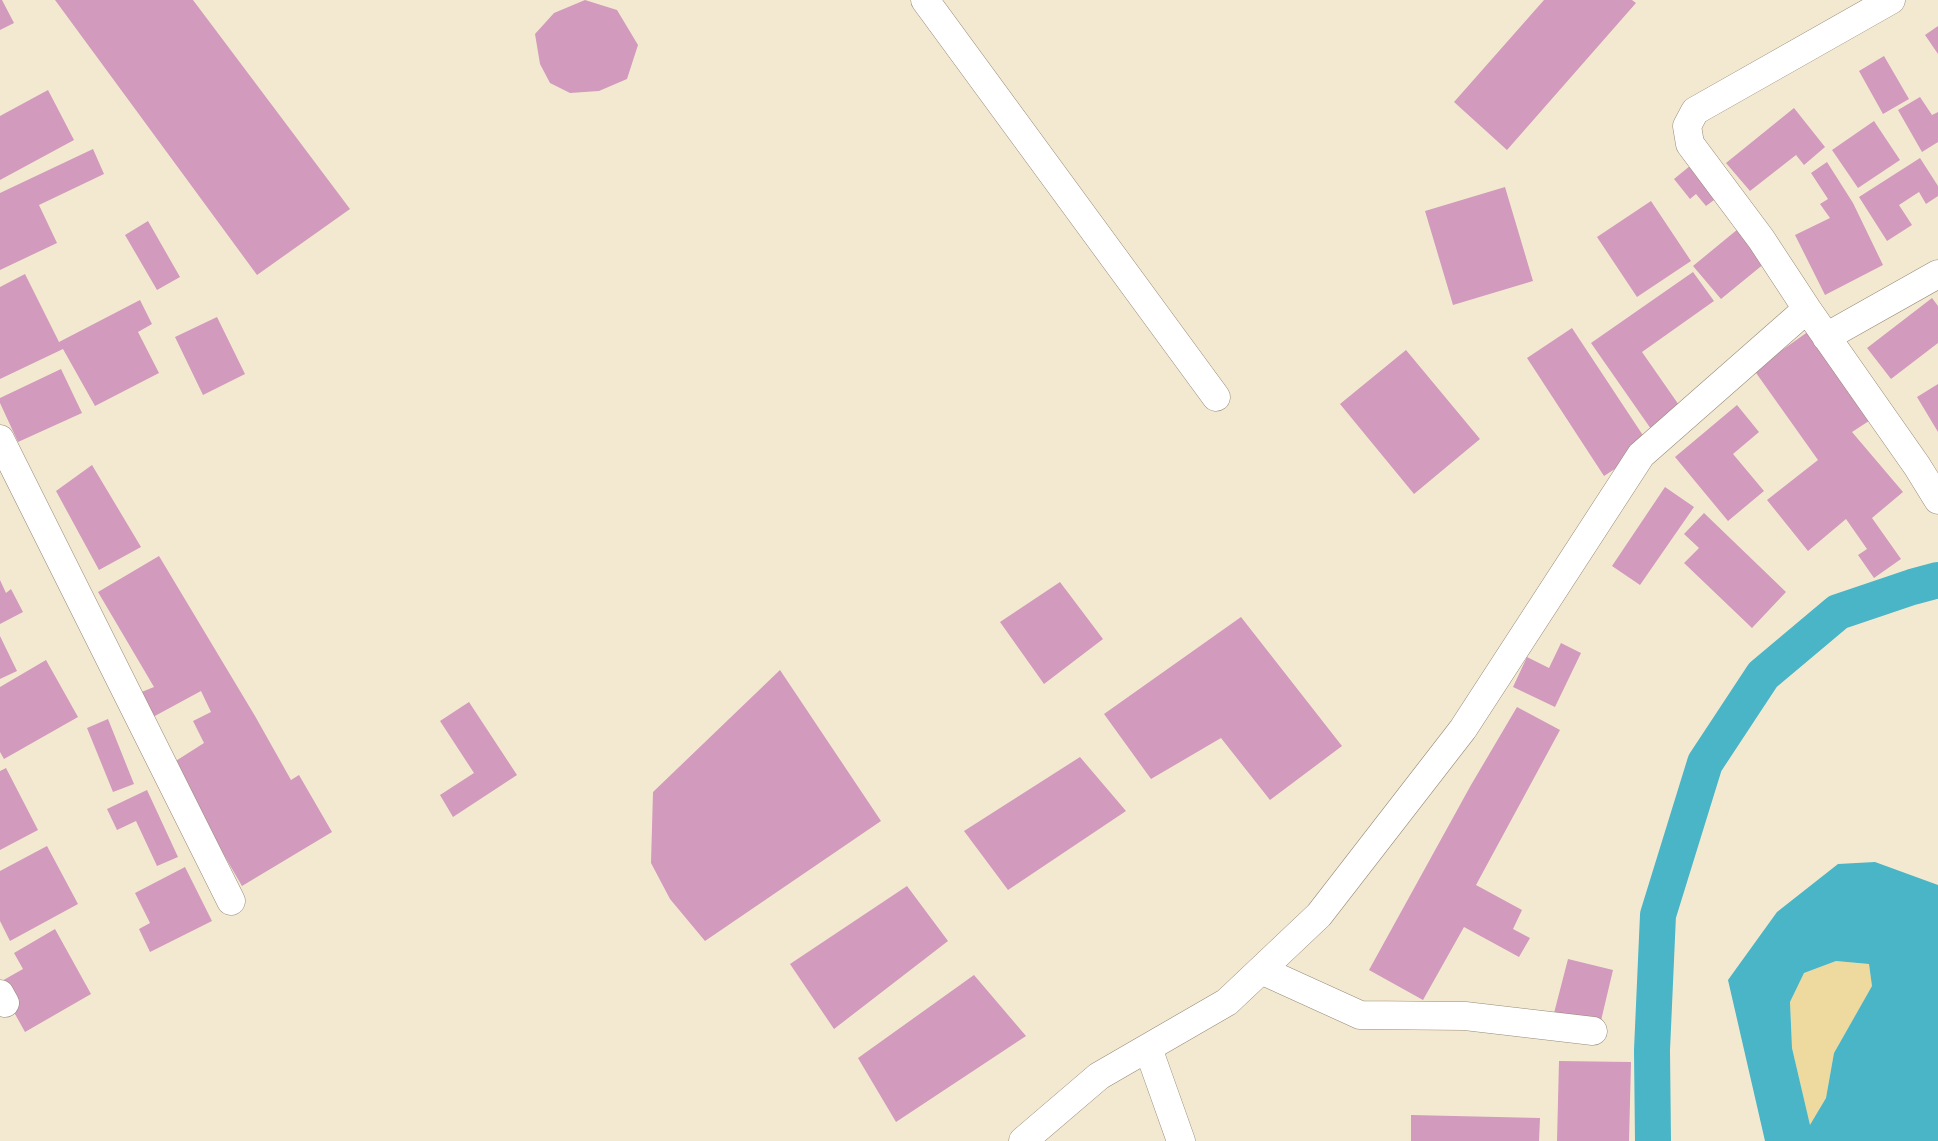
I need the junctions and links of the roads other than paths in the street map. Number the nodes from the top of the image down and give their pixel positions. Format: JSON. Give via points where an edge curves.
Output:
{"nodes":[{"id":1,"x":925,"y":0,"type":"edge"},
{"id":2,"x":1891,"y":0,"type":"edge"},
{"id":3,"x":1938,"y":274,"type":"edge"},
{"id":4,"x":1807,"y":309,"type":"junction"},
{"id":5,"x":1826,"y":337,"type":"junction"},
{"id":6,"x":1216,"y":397,"type":"dead end"},
{"id":7,"x":0,"y":439,"type":"edge"},
{"id":8,"x":1938,"y":500,"type":"edge"},
{"id":9,"x":231,"y":901,"type":"dead end"},
{"id":10,"x":1261,"y":970,"type":"junction"},
{"id":11,"x":1593,"y":1031,"type":"dead end"},
{"id":12,"x":1148,"y":1048,"type":"junction"},
{"id":13,"x":1023,"y":1141,"type":"edge"},
{"id":14,"x":1181,"y":1141,"type":"edge"}],
"edges":[{"from":1,"to":6,"type":"street"},
{"from":2,"to":4,"type":"street","via":[[1696,111],[1687,126],[1690,144],[1761,239]]},
{"from":3,"to":5,"type":"street"},
{"from":4,"to":5,"type":"street"},
{"from":4,"to":10,"type":"street","via":[[1641,456],[1463,729],[1319,916]]},
{"from":5,"to":8,"type":"street"},
{"from":7,"to":9,"type":"street"},
{"from":10,"to":11,"type":"street","via":[[1360,1015],[1465,1016]]},
{"from":10,"to":12,"type":"street","via":[[1227,1002]]},
{"from":12,"to":13,"type":"street","via":[[1099,1076]]},
{"from":12,"to":14,"type":"street"}]}
